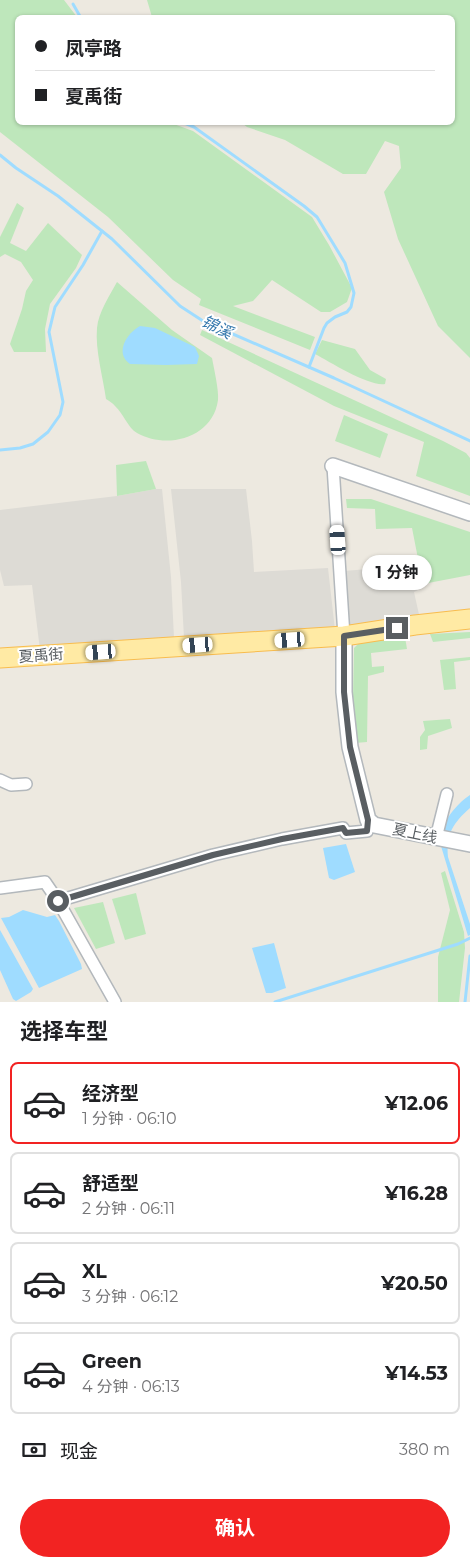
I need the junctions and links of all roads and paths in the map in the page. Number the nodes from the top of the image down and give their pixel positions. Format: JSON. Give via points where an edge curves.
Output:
{"nodes":[{"id":1,"x":333,"y":466,"type":"joint"},
{"id":2,"x":470,"y":513,"type":"edge"},
{"id":3,"x":470,"y":619,"type":"edge"},
{"id":4,"x":344,"y":636,"type":"junction"},
{"id":5,"x":0,"y":658,"type":"edge"},
{"id":6,"x":0,"y":780,"type":"edge"},
{"id":7,"x":26,"y":784,"type":"dead end"},
{"id":8,"x":447,"y":794,"type":"dead end"},
{"id":9,"x":368,"y":820,"type":"junction"},
{"id":10,"x":436,"y":838,"type":"junction"},
{"id":11,"x":470,"y":844,"type":"edge"},
{"id":12,"x":0,"y":888,"type":"edge"},
{"id":13,"x":58,"y":901,"type":"junction"},
{"id":14,"x":115,"y":1002,"type":"edge"}],
"edges":[{"from":1,"to":2,"type":"street"},
{"from":1,"to":4,"type":"street"},
{"from":3,"to":4,"type":"main road","name":"夏禹街"},
{"from":4,"to":5,"type":"main road","name":"夏禹街"},
{"from":4,"to":9,"type":"street","via":[[344,692],[350,747]]},
{"from":6,"to":7,"type":"street","via":[[11,785]]},
{"from":8,"to":10,"type":"street"},
{"from":9,"to":10,"type":"street","name":"夏上线","via":[[374,825]]},
{"from":9,"to":13,"type":"street","via":[[367,831],[346,833],[343,828],[282,839],[213,855]]},
{"from":10,"to":11,"type":"street","name":"夏上线"},
{"from":12,"to":13,"type":"street","via":[[45,882]]},
{"from":13,"to":14,"type":"street"}]}
